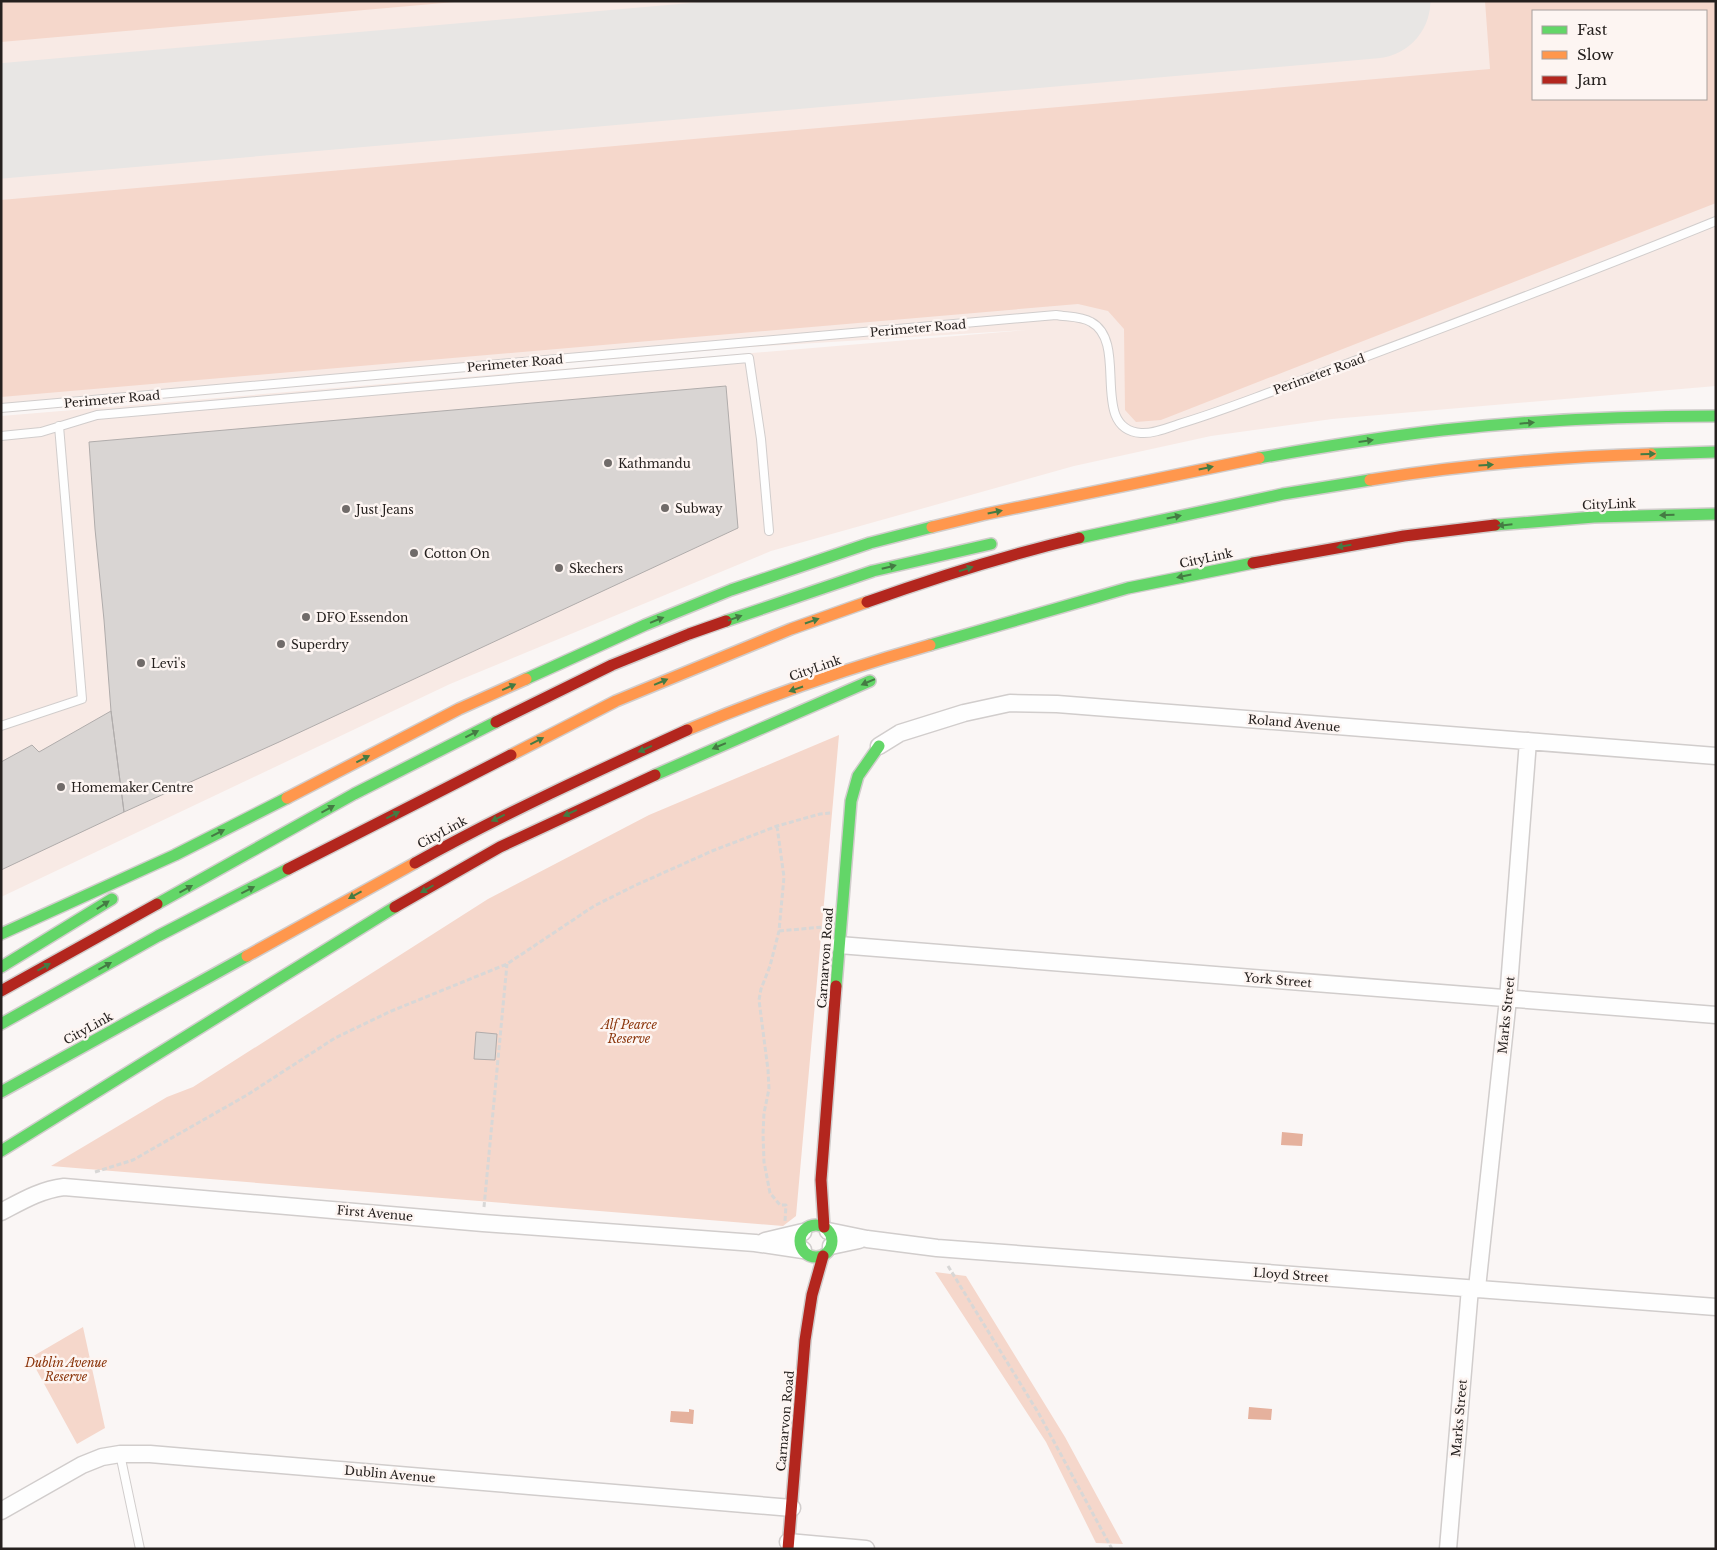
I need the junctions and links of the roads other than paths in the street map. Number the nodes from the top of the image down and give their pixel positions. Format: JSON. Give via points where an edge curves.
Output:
{"nodes":[{"id":1,"x":1716,"y":221,"type":"edge"},
{"id":2,"x":1,"y":408,"type":"edge"},
{"id":3,"x":1716,"y":416,"type":"edge"},
{"id":4,"x":59,"y":426,"type":"junction"},
{"id":5,"x":1,"y":436,"type":"edge"},
{"id":6,"x":1716,"y":452,"type":"edge"},
{"id":7,"x":1716,"y":514,"type":"edge"},
{"id":8,"x":1144,"y":523,"type":"junction"},
{"id":9,"x":768,"y":531,"type":"dead end"},
{"id":10,"x":1032,"y":538,"type":"dead end"},
{"id":11,"x":1004,"y":542,"type":"dead end"},
{"id":12,"x":1009,"y":621,"type":"junction"},
{"id":13,"x":919,"y":660,"type":"dead end"},
{"id":14,"x":883,"y":675,"type":"dead end"},
{"id":15,"x":1,"y":726,"type":"edge"},
{"id":16,"x":1528,"y":741,"type":"junction"},
{"id":17,"x":879,"y":746,"type":"joint"},
{"id":18,"x":1716,"y":756,"type":"edge"},
{"id":19,"x":175,"y":855,"type":"junction"},
{"id":20,"x":1,"y":934,"type":"edge"},
{"id":21,"x":839,"y":945,"type":"junction"},
{"id":22,"x":1,"y":967,"type":"edge"},
{"id":23,"x":1,"y":991,"type":"edge"},
{"id":24,"x":1508,"y":999,"type":"junction"},
{"id":25,"x":1716,"y":1015,"type":"edge"},
{"id":26,"x":1,"y":1024,"type":"edge"},
{"id":27,"x":1,"y":1092,"type":"edge"},
{"id":28,"x":1,"y":1151,"type":"edge"},
{"id":29,"x":821,"y":1180,"type":"junction"},
{"id":30,"x":1,"y":1212,"type":"edge"},
{"id":31,"x":806,"y":1230,"type":"junction"},
{"id":32,"x":826,"y":1240,"type":"junction"},
{"id":33,"x":755,"y":1243,"type":"junction"},
{"id":34,"x":805,"y":1252,"type":"junction"},
{"id":35,"x":1473,"y":1288,"type":"junction"},
{"id":36,"x":812,"y":1295,"type":"junction"},
{"id":37,"x":1716,"y":1307,"type":"edge"},
{"id":38,"x":120,"y":1454,"type":"junction"},
{"id":39,"x":792,"y":1508,"type":"junction"},
{"id":40,"x":1,"y":1511,"type":"edge"},
{"id":41,"x":788,"y":1546,"type":"edge"},
{"id":42,"x":140,"y":1549,"type":"edge"},
{"id":43,"x":866,"y":1549,"type":"edge"},
{"id":44,"x":1448,"y":1549,"type":"edge"}],
"edges":[{"from":1,"to":2,"type":"lane","name":"Perimeter Road","via":[[1263,395],[1197,419],[1142,433],[1123,426],[1116,418],[1106,337],[1091,321],[1056,316]]},
{"from":19,"to":3,"type":"main road","one_way":true,"via":[[459,709],[645,625],[739,588],[870,543],[986,514],[1239,461],[1340,444],[1444,430],[1554,421]]},
{"from":4,"to":5,"type":"lane","via":[[41,432]]},
{"from":4,"to":9,"type":"lane","via":[[97,415],[749,358],[761,440]]},
{"from":4,"to":15,"type":"lane","via":[[82,699]]},
{"from":8,"to":6,"type":"main road","one_way":true,"via":[[1283,494],[1437,468],[1617,455]]},
{"from":7,"to":12,"type":"main road","name":"CityLink","one_way":true,"via":[[1594,517],[1404,536],[1128,588]]},
{"from":8,"to":10,"type":"main road"},
{"from":26,"to":8,"type":"main road","one_way":true,"via":[[158,936],[616,701],[791,628],[917,584],[1020,552]]},
{"from":23,"to":11,"type":"main road","one_way":true,"via":[[354,794],[612,665],[689,634],[873,571]]},
{"from":12,"to":13,"type":"main road"},
{"from":12,"to":27,"type":"main road","name":"CityLink","one_way":true,"via":[[792,690],[689,729],[583,777],[465,834]]},
{"from":14,"to":28,"type":"main road","one_way":true,"via":[[611,794],[500,847],[392,909]]},
{"from":16,"to":17,"type":"street","name":"Roland Avenue","via":[[1010,703],[920,726]]},
{"from":16,"to":18,"type":"street","name":"Roland Avenue"},
{"from":16,"to":24,"type":"street","name":"Marks Street"},
{"from":17,"to":21,"type":"main road","name":"Carnarvon Road","via":[[864,764],[853,786]]},
{"from":19,"to":20,"type":"main road"},
{"from":22,"to":19,"type":"main road","one_way":true,"via":[[104,904]]},
{"from":21,"to":24,"type":"street","name":"York Street"},
{"from":21,"to":29,"type":"main road","name":"Carnarvon Road"},
{"from":24,"to":25,"type":"street","name":"York Street"},
{"from":24,"to":35,"type":"street","name":"Marks Street"},
{"from":29,"to":31,"type":"main road","name":"Carnarvon Road"},
{"from":29,"to":32,"type":"main road","name":"Carnarvon Road"},
{"from":30,"to":33,"type":"street","name":"First Avenue","via":[[49,1189],[76,1188]]},
{"from":31,"to":32,"type":"main road","via":[[814,1225]]},
{"from":31,"to":33,"type":"street","name":"First Avenue"},
{"from":31,"to":34,"type":"main road","name":"Carnarvon Road","via":[[800,1241]]},
{"from":32,"to":34,"type":"main road","via":[[812,1257]]},
{"from":32,"to":35,"type":"street","name":"Lloyd Street","via":[[867,1238],[937,1248]]},
{"from":32,"to":36,"type":"main road","name":"Carnarvon Road"},
{"from":33,"to":34,"type":"street","name":"First Avenue"},
{"from":34,"to":36,"type":"main road","name":"Carnarvon Road"},
{"from":35,"to":37,"type":"street","name":"Lloyd Street"},
{"from":35,"to":44,"type":"street","name":"Marks Street"},
{"from":36,"to":39,"type":"main road","name":"Carnarvon Road","via":[[805,1340]]},
{"from":38,"to":39,"type":"street","name":"Dublin Avenue"},
{"from":38,"to":40,"type":"street","name":"Dublin Avenue","via":[[82,1465]]},
{"from":38,"to":42,"type":"lane"},
{"from":39,"to":41,"type":"main road","name":"Carnarvon Road"},
{"from":41,"to":43,"type":"street"}]}
